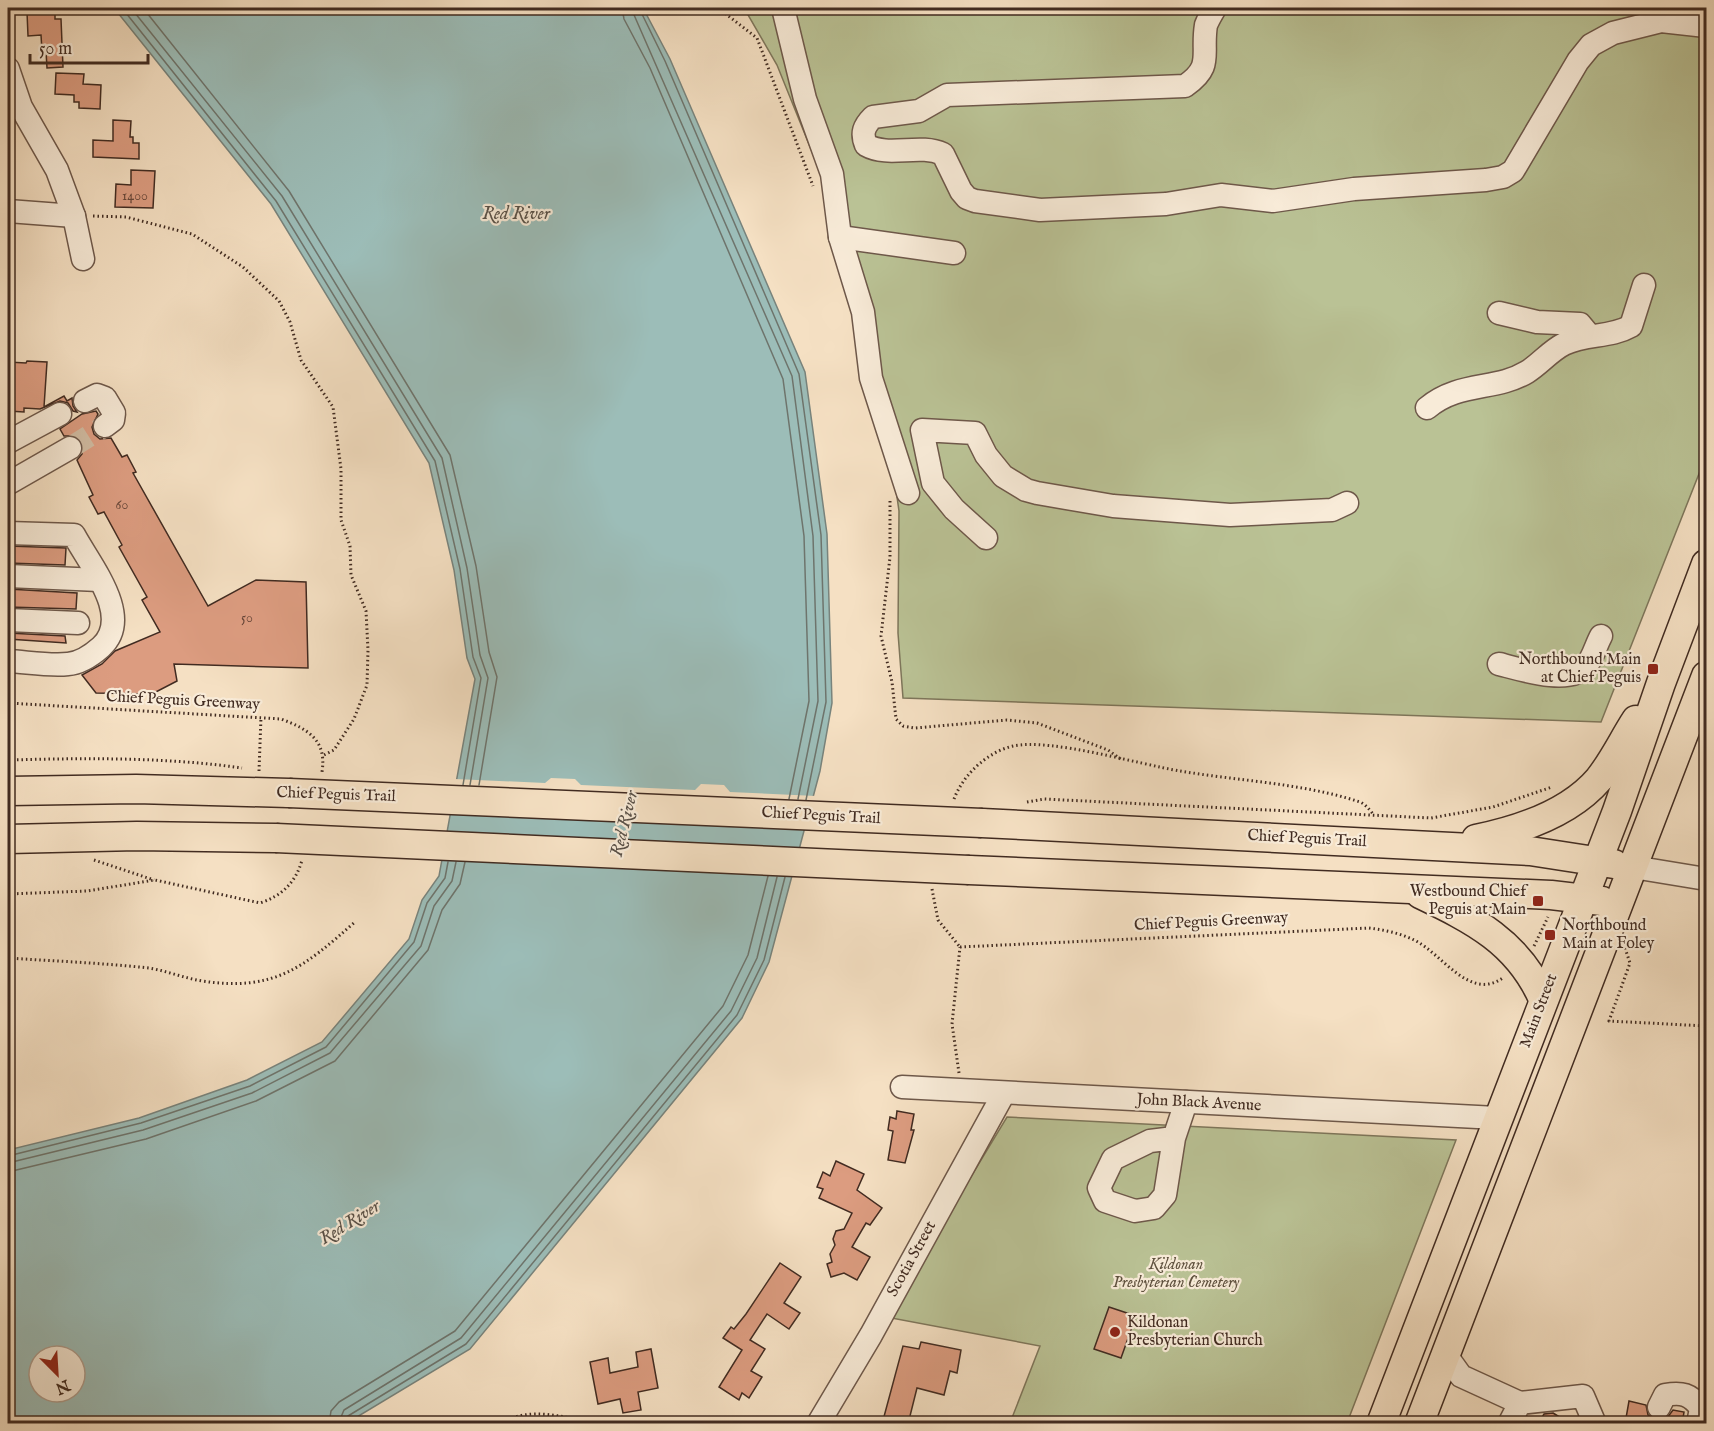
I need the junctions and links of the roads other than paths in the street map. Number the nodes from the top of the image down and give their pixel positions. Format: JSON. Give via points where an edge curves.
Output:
{"nodes":[{"id":1,"x":783,"y":8,"type":"edge"},
{"id":2,"x":1215,"y":8,"type":"edge"},
{"id":3,"x":1707,"y":26,"type":"edge"},
{"id":4,"x":8,"y":69,"type":"edge"},
{"id":5,"x":14,"y":107,"type":"edge"},
{"id":6,"x":8,"y":211,"type":"edge"},
{"id":7,"x":74,"y":216,"type":"junction"},
{"id":8,"x":840,"y":237,"type":"junction"},
{"id":9,"x":954,"y":253,"type":"dead end"},
{"id":10,"x":83,"y":259,"type":"dead end"},
{"id":11,"x":1644,"y":285,"type":"dead end"},
{"id":12,"x":1499,"y":313,"type":"dead end"},
{"id":13,"x":1590,"y":336,"type":"junction"},
{"id":14,"x":85,"y":401,"type":"dead end"},
{"id":15,"x":1427,"y":408,"type":"dead end"},
{"id":16,"x":60,"y":414,"type":"dead end"},
{"id":17,"x":105,"y":426,"type":"dead end"},
{"id":18,"x":8,"y":442,"type":"edge"},
{"id":19,"x":70,"y":448,"type":"tunnel mouth"},
{"id":20,"x":8,"y":483,"type":"edge"},
{"id":21,"x":899,"y":496,"type":"road end"},
{"id":22,"x":1347,"y":503,"type":"dead end"},
{"id":23,"x":8,"y":533,"type":"edge"},
{"id":24,"x":986,"y":538,"type":"dead end"},
{"id":25,"x":1707,"y":564,"type":"edge"},
{"id":26,"x":8,"y":576,"type":"edge"},
{"id":27,"x":99,"y":580,"type":"junction"},
{"id":28,"x":8,"y":620,"type":"edge"},
{"id":29,"x":78,"y":623,"type":"dead end"},
{"id":30,"x":1601,"y":636,"type":"dead end"},
{"id":31,"x":8,"y":661,"type":"edge"},
{"id":32,"x":1499,"y":664,"type":"dead end"},
{"id":33,"x":1707,"y":676,"type":"edge"},
{"id":34,"x":1661,"y":683,"type":"junction"},
{"id":35,"x":8,"y":791,"type":"edge"},
{"id":36,"x":8,"y":839,"type":"edge"},
{"id":37,"x":1432,"y":844,"type":"junction"},
{"id":38,"x":1597,"y":861,"type":"junction"},
{"id":39,"x":1633,"y":867,"type":"junction"},
{"id":40,"x":1707,"y":879,"type":"edge"},
{"id":41,"x":1410,"y":890,"type":"junction"},
{"id":42,"x":1582,"y":899,"type":"junction"},
{"id":43,"x":1619,"y":903,"type":"junction"},
{"id":44,"x":1543,"y":999,"type":"junction"},
{"id":45,"x":902,"y":1087,"type":"dead end"},
{"id":46,"x":1004,"y":1093,"type":"junction"},
{"id":47,"x":1186,"y":1102,"type":"junction"},
{"id":48,"x":1497,"y":1118,"type":"junction"},
{"id":49,"x":1174,"y":1138,"type":"dead end"},
{"id":50,"x":1446,"y":1355,"type":"junction"},
{"id":51,"x":1433,"y":1387,"type":"junction"},
{"id":52,"x":1520,"y":1403,"type":"junction"},
{"id":53,"x":1659,"y":1407,"type":"dead end"},
{"id":54,"x":818,"y":1424,"type":"edge"},
{"id":55,"x":1381,"y":1424,"type":"edge"},
{"id":56,"x":1419,"y":1424,"type":"edge"},
{"id":57,"x":1434,"y":1424,"type":"edge"},
{"id":58,"x":1509,"y":1424,"type":"edge"},
{"id":59,"x":1595,"y":1424,"type":"edge"},
{"id":60,"x":1698,"y":1424,"type":"edge"}],
"edges":[{"from":1,"to":8,"type":"street","via":[[805,99],[832,174]]},
{"from":2,"to":3,"type":"street","via":[[1206,25],[1206,60],[1198,76],[1185,86],[947,95],[919,111],[873,117],[863,131],[863,139],[866,145],[879,149],[931,150],[943,154],[961,191],[975,201],[1040,210],[1166,204],[1221,195],[1273,201],[1354,189],[1486,180],[1514,171],[1592,45],[1612,33],[1660,21]]},
{"from":4,"to":5,"type":"street"},
{"from":5,"to":7,"type":"street","via":[[57,170]]},
{"from":6,"to":7,"type":"street"},
{"from":7,"to":10,"type":"street"},
{"from":8,"to":9,"type":"street"},
{"from":8,"to":21,"type":"street","via":[[863,312],[871,378]]},
{"from":11,"to":13,"type":"street","via":[[1631,326],[1616,334]]},
{"from":12,"to":13,"type":"street","via":[[1537,322],[1580,324]]},
{"from":13,"to":15,"type":"street","via":[[1564,344],[1527,372],[1451,392]]},
{"from":14,"to":17,"type":"street","via":[[97,395],[105,398],[114,413]]},
{"from":16,"to":18,"type":"street"},
{"from":19,"to":20,"type":"street"},
{"from":22,"to":24,"type":"street","via":[[1332,510],[1230,515],[1077,500],[1026,490],[1012,482],[993,466],[975,433],[922,430],[933,483]]},
{"from":23,"to":27,"type":"street","via":[[74,535]]},
{"from":25,"to":34,"type":"main road","name":"Main Street"},
{"from":26,"to":27,"type":"street"},
{"from":27,"to":31,"type":"street","via":[[115,620],[109,640],[91,656],[70,664]]},
{"from":28,"to":29,"type":"street"},
{"from":30,"to":32,"type":"street","via":[[1586,668],[1573,675],[1549,675]]},
{"from":33,"to":39,"type":"main road"},
{"from":34,"to":37,"type":"main road","via":[[1610,764],[1591,787],[1571,802],[1544,818],[1504,833]]},
{"from":34,"to":38,"type":"main road","name":"Main Street"},
{"from":35,"to":37,"type":"main road","name":"Chief Peguis Trail","bridge":true,"via":[[289,793]]},
{"from":36,"to":41,"type":"main road","bridge":true,"via":[[276,838]]},
{"from":37,"to":38,"type":"main road","name":"Chief Peguis Trail","via":[[1530,851]]},
{"from":38,"to":39,"type":"main road","name":"Chief Peguis Trail"},
{"from":38,"to":42,"type":"main road","name":"Main Street"},
{"from":39,"to":40,"type":"street"},
{"from":39,"to":43,"type":"main road"},
{"from":41,"to":42,"type":"main road"},
{"from":41,"to":44,"type":"main road","via":[[1466,916],[1500,941],[1528,970]]},
{"from":42,"to":43,"type":"main road"},
{"from":42,"to":44,"type":"main road","name":"Main Street"},
{"from":43,"to":50,"type":"main road"},
{"from":44,"to":48,"type":"main road","name":"Main Street"},
{"from":45,"to":46,"type":"street","name":"John Black Avenue"},
{"from":46,"to":47,"type":"street","name":"John Black Avenue"},
{"from":46,"to":54,"type":"street","name":"Scotia Street"},
{"from":47,"to":48,"type":"street","name":"John Black Avenue"},
{"from":47,"to":49,"type":"street"},
{"from":48,"to":55,"type":"main road","name":"Main Street"},
{"from":50,"to":51,"type":"main road"},
{"from":50,"to":52,"type":"street","via":[[1461,1376]]},
{"from":51,"to":56,"type":"main road"},
{"from":51,"to":57,"type":"street"},
{"from":52,"to":58,"type":"street"},
{"from":52,"to":59,"type":"street","via":[[1583,1396]]},
{"from":53,"to":60,"type":"street","via":[[1665,1395],[1692,1396],[1701,1408]]}]}
